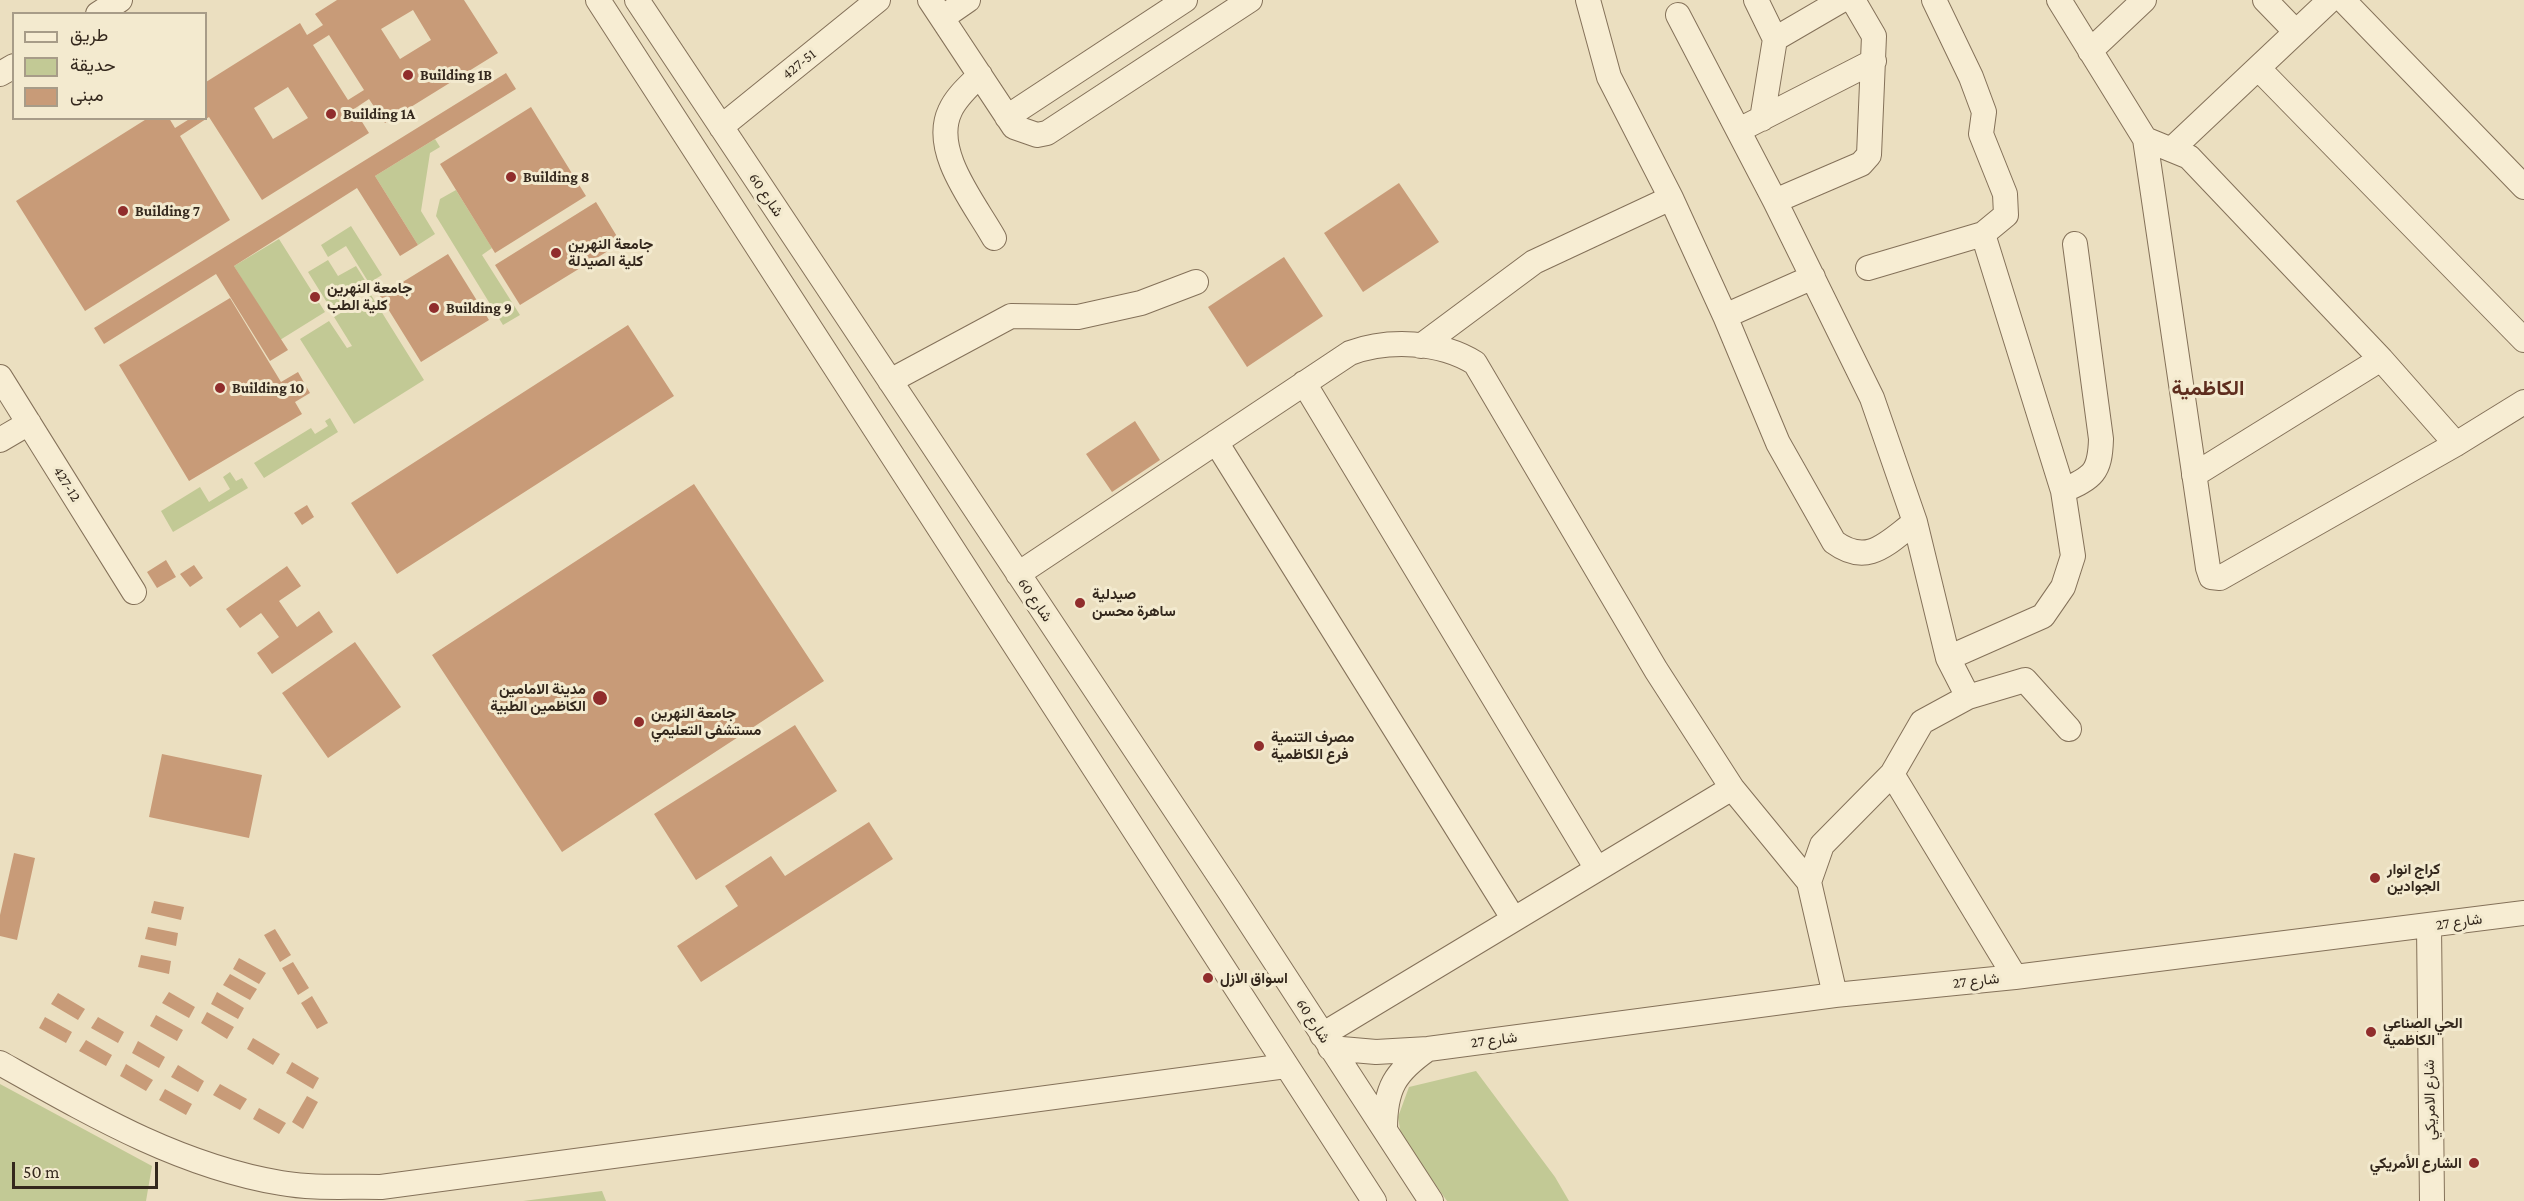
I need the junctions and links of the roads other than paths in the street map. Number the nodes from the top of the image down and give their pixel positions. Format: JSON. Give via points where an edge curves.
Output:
{"nodes":[{"id":1,"x":120,"y":0,"type":"edge"},
{"id":2,"x":598,"y":0,"type":"edge"},
{"id":3,"x":637,"y":0,"type":"edge"},
{"id":4,"x":655,"y":0,"type":"edge"},
{"id":5,"x":878,"y":0,"type":"edge"},
{"id":6,"x":968,"y":0,"type":"edge"},
{"id":7,"x":1185,"y":0,"type":"edge"},
{"id":8,"x":1250,"y":0,"type":"edge"},
{"id":9,"x":1588,"y":0,"type":"edge"},
{"id":10,"x":1756,"y":0,"type":"edge"},
{"id":11,"x":1842,"y":0,"type":"edge"},
{"id":12,"x":1853,"y":0,"type":"edge"},
{"id":13,"x":1934,"y":0,"type":"edge"},
{"id":14,"x":2059,"y":0,"type":"edge"},
{"id":15,"x":2144,"y":0,"type":"edge"},
{"id":16,"x":2265,"y":0,"type":"edge"},
{"id":17,"x":2330,"y":0,"type":"edge"},
{"id":18,"x":2343,"y":0,"type":"edge"},
{"id":19,"x":936,"y":9,"type":"edge"},
{"id":20,"x":101,"y":12,"type":"edge"},
{"id":21,"x":1678,"y":15,"type":"dead end"},
{"id":22,"x":654,"y":25,"type":"junction"},
{"id":23,"x":2296,"y":32,"type":"junction"},
{"id":24,"x":1775,"y":39,"type":"junction"},
{"id":25,"x":2090,"y":51,"type":"junction"},
{"id":26,"x":1874,"y":61,"type":"junction"},
{"id":27,"x":2258,"y":68,"type":"junction"},
{"id":28,"x":980,"y":75,"type":"junction"},
{"id":29,"x":1007,"y":117,"type":"junction"},
{"id":30,"x":1762,"y":119,"type":"junction"},
{"id":31,"x":721,"y":127,"type":"junction"},
{"id":32,"x":1739,"y":130,"type":"junction"},
{"id":33,"x":2145,"y":138,"type":"junction"},
{"id":34,"x":2172,"y":149,"type":"junction"},
{"id":35,"x":2524,"y":187,"type":"edge"},
{"id":36,"x":1671,"y":198,"type":"junction"},
{"id":37,"x":1775,"y":201,"type":"junction"},
{"id":38,"x":1983,"y":234,"type":"junction"},
{"id":39,"x":994,"y":238,"type":"dead end"},
{"id":40,"x":2075,"y":244,"type":"dead end"},
{"id":41,"x":1868,"y":268,"type":"dead end"},
{"id":42,"x":1813,"y":277,"type":"junction"},
{"id":43,"x":1196,"y":282,"type":"dead end"},
{"id":44,"x":1725,"y":316,"type":"junction"},
{"id":45,"x":2524,"y":340,"type":"edge"},
{"id":46,"x":1421,"y":346,"type":"junction"},
{"id":47,"x":2381,"y":359,"type":"junction"},
{"id":48,"x":0,"y":377,"type":"edge"},
{"id":49,"x":890,"y":381,"type":"junction"},
{"id":50,"x":1304,"y":383,"type":"junction"},
{"id":51,"x":2524,"y":402,"type":"edge"},
{"id":52,"x":29,"y":423,"type":"junction"},
{"id":53,"x":0,"y":440,"type":"edge"},
{"id":54,"x":1216,"y":442,"type":"junction"},
{"id":55,"x":2456,"y":444,"type":"junction"},
{"id":56,"x":2194,"y":475,"type":"junction"},
{"id":57,"x":2063,"y":491,"type":"junction"},
{"id":58,"x":1915,"y":522,"type":"junction"},
{"id":59,"x":1018,"y":574,"type":"junction"},
{"id":60,"x":134,"y":591,"type":"dead end"},
{"id":61,"x":1948,"y":658,"type":"junction"},
{"id":62,"x":1968,"y":697,"type":"junction"},
{"id":63,"x":2069,"y":729,"type":"dead end"},
{"id":64,"x":1892,"y":774,"type":"junction"},
{"id":65,"x":1731,"y":788,"type":"junction"},
{"id":66,"x":1597,"y":869,"type":"junction"},
{"id":67,"x":1809,"y":882,"type":"junction"},
{"id":68,"x":2524,"y":914,"type":"edge"},
{"id":69,"x":1513,"y":918,"type":"junction"},
{"id":70,"x":2429,"y":926,"type":"junction"},
{"id":71,"x":2015,"y":977,"type":"junction"},
{"id":72,"x":1835,"y":995,"type":"junction"},
{"id":73,"x":1326,"y":1042,"type":"junction"},
{"id":74,"x":1428,"y":1049,"type":"junction"},
{"id":75,"x":0,"y":1063,"type":"edge"},
{"id":76,"x":1287,"y":1066,"type":"junction"},
{"id":77,"x":1385,"y":1129,"type":"junction"},
{"id":78,"x":1374,"y":1201,"type":"edge"},
{"id":79,"x":1431,"y":1201,"type":"edge"},
{"id":80,"x":2432,"y":1201,"type":"edge"}],
"edges":[{"from":1,"to":20,"type":"street"},
{"from":2,"to":76,"type":"street"},
{"from":3,"to":22,"type":"street","name":"شارع 60"},
{"from":4,"to":22,"type":"street"},
{"from":5,"to":31,"type":"street","name":"427-51"},
{"from":6,"to":19,"type":"street"},
{"from":7,"to":29,"type":"street"},
{"from":8,"to":29,"type":"street","via":[[1047,133],[1023,132]]},
{"from":9,"to":36,"type":"street","via":[[1609,77]]},
{"from":10,"to":24,"type":"street"},
{"from":11,"to":24,"type":"street"},
{"from":12,"to":26,"type":"street","via":[[1874,36]]},
{"from":13,"to":38,"type":"street","via":[[1984,111],[1981,134],[2005,194],[2006,215]]},
{"from":14,"to":25,"type":"street"},
{"from":15,"to":25,"type":"street"},
{"from":16,"to":23,"type":"street"},
{"from":17,"to":23,"type":"street"},
{"from":18,"to":35,"type":"street"},
{"from":19,"to":28,"type":"street"},
{"from":21,"to":32,"type":"street"},
{"from":22,"to":31,"type":"street","name":"شارع 60"},
{"from":23,"to":27,"type":"street"},
{"from":24,"to":30,"type":"street"},
{"from":25,"to":33,"type":"street"},
{"from":26,"to":30,"type":"street"},
{"from":26,"to":37,"type":"street","via":[[1869,154],[1861,164]]},
{"from":27,"to":34,"type":"street"},
{"from":27,"to":45,"type":"street"},
{"from":28,"to":29,"type":"street"},
{"from":28,"to":39,"type":"street","via":[[948,113],[945,141],[947,157]]},
{"from":30,"to":32,"type":"street"},
{"from":31,"to":49,"type":"street","name":"شارع 60"},
{"from":32,"to":37,"type":"street"},
{"from":33,"to":34,"type":"street"},
{"from":33,"to":56,"type":"street"},
{"from":34,"to":47,"type":"street","via":[[2190,158]]},
{"from":36,"to":44,"type":"street"},
{"from":36,"to":46,"type":"street","via":[[1534,262]]},
{"from":37,"to":42,"type":"street"},
{"from":38,"to":41,"type":"street"},
{"from":38,"to":57,"type":"street"},
{"from":40,"to":57,"type":"street","via":[[2101,439],[2100,460],[2088,479]]},
{"from":42,"to":44,"type":"street"},
{"from":42,"to":58,"type":"street","via":[[1872,398]]},
{"from":43,"to":49,"type":"street","via":[[1141,303],[1078,317],[1011,316]]},
{"from":44,"to":58,"type":"street","via":[[1778,443],[1834,542],[1848,553],[1872,553]]},
{"from":46,"to":50,"type":"street","via":[[1367,346]]},
{"from":46,"to":65,"type":"street","via":[[1450,351],[1475,363],[1656,670]]},
{"from":47,"to":55,"type":"street"},
{"from":47,"to":56,"type":"street"},
{"from":48,"to":52,"type":"street","name":"427-12"},
{"from":49,"to":59,"type":"street","name":"شارع 60"},
{"from":50,"to":54,"type":"street"},
{"from":50,"to":66,"type":"street"},
{"from":51,"to":55,"type":"street"},
{"from":52,"to":53,"type":"street"},
{"from":52,"to":60,"type":"street","name":"427-12"},
{"from":54,"to":59,"type":"street"},
{"from":54,"to":69,"type":"street"},
{"from":55,"to":56,"type":"street","via":[[2220,578],[2211,577],[2208,568]]},
{"from":57,"to":61,"type":"street","via":[[2073,556],[2063,587],[2043,616]]},
{"from":58,"to":61,"type":"street"},
{"from":59,"to":73,"type":"street","name":"شارع 60"},
{"from":61,"to":62,"type":"street"},
{"from":62,"to":63,"type":"street","via":[[2025,680]]},
{"from":62,"to":64,"type":"street","via":[[1922,722]]},
{"from":64,"to":67,"type":"street","via":[[1822,845]]},
{"from":64,"to":71,"type":"street"},
{"from":65,"to":66,"type":"street"},
{"from":65,"to":67,"type":"street"},
{"from":66,"to":69,"type":"street"},
{"from":67,"to":72,"type":"street"},
{"from":68,"to":70,"type":"street","name":"شارع 27"},
{"from":69,"to":73,"type":"street"},
{"from":70,"to":71,"type":"street","name":"شارع 27"},
{"from":70,"to":80,"type":"street","name":"شارع الامريكي"},
{"from":71,"to":72,"type":"street","name":"شارع 27"},
{"from":72,"to":74,"type":"street","name":"شارع 27"},
{"from":73,"to":74,"type":"street","name":"شارع 27","via":[[1376,1052]]},
{"from":73,"to":77,"type":"street","name":"شارع 60"},
{"from":74,"to":77,"type":"street","name":"شارع 27","via":[[1394,1080],[1385,1103]]},
{"from":75,"to":76,"type":"street","via":[[93,1116],[217,1170],[283,1184],[381,1187]]},
{"from":76,"to":78,"type":"street"},
{"from":77,"to":79,"type":"street","name":"شارع 60"}]}
